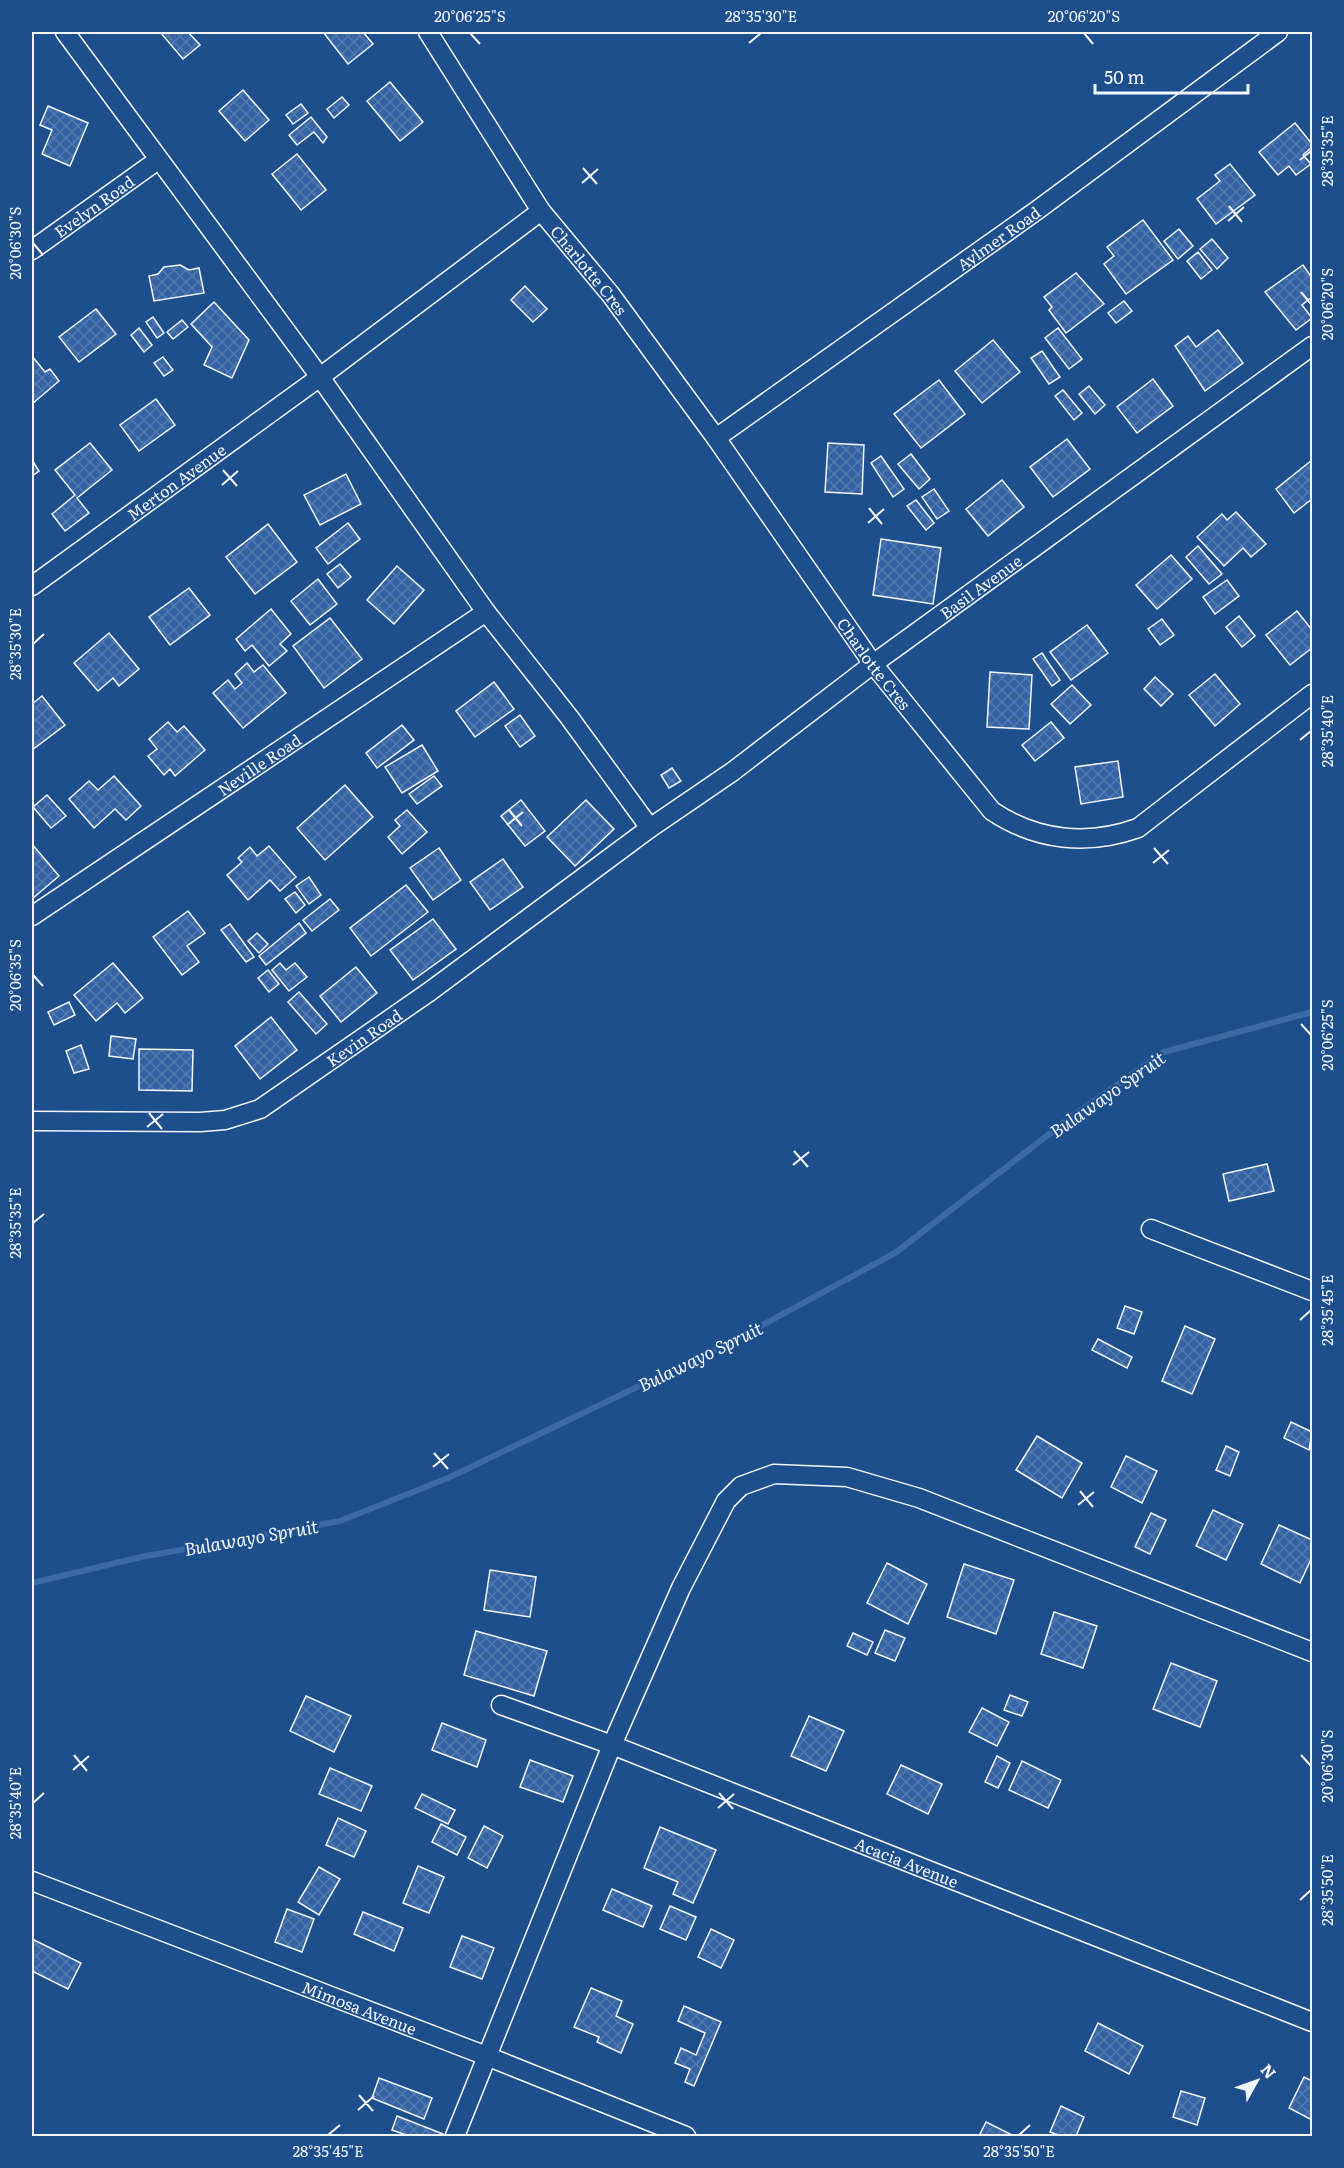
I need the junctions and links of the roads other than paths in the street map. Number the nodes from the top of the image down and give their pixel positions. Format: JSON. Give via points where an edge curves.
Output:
{"nodes":[{"id":1,"x":65,"y":32,"type":"edge"},
{"id":2,"x":428,"y":32,"type":"edge"},
{"id":3,"x":1278,"y":32,"type":"edge"},
{"id":4,"x":158,"y":160,"type":"junction"},
{"id":5,"x":541,"y":211,"type":"junction"},
{"id":6,"x":32,"y":250,"type":"edge"},
{"id":7,"x":1312,"y":346,"type":"edge"},
{"id":8,"x":320,"y":377,"type":"junction"},
{"id":9,"x":716,"y":438,"type":"junction"},
{"id":10,"x":32,"y":586,"type":"edge"},
{"id":11,"x":486,"y":612,"type":"junction"},
{"id":12,"x":873,"y":664,"type":"junction"},
{"id":13,"x":1312,"y":694,"type":"edge"},
{"id":14,"x":650,"y":828,"type":"junction"},
{"id":15,"x":32,"y":916,"type":"edge"},
{"id":16,"x":32,"y":1121,"type":"edge"},
{"id":17,"x":1151,"y":1229,"type":"dead end"},
{"id":18,"x":1312,"y":1291,"type":"edge"},
{"id":19,"x":1312,"y":1652,"type":"edge"},
{"id":20,"x":501,"y":1705,"type":"dead end"},
{"id":21,"x":612,"y":1745,"type":"junction"},
{"id":22,"x":32,"y":1881,"type":"edge"},
{"id":23,"x":1312,"y":2022,"type":"edge"},
{"id":24,"x":489,"y":2057,"type":"junction"},
{"id":25,"x":455,"y":2136,"type":"edge"},
{"id":26,"x":686,"y":2136,"type":"edge"}],
"edges":[{"from":1,"to":4,"type":"street"},
{"from":2,"to":5,"type":"street","name":"Charlotte Cres"},
{"from":3,"to":9,"type":"street","name":"Aylmer Road","via":[[1036,211]]},
{"from":4,"to":6,"type":"street","name":"Evelyn Road"},
{"from":4,"to":8,"type":"street"},
{"from":5,"to":8,"type":"street","name":"Charlotte Cres"},
{"from":5,"to":9,"type":"street","name":"Charlotte Cres","via":[[611,295]]},
{"from":7,"to":12,"type":"street","name":"Basil Avenue"},
{"from":8,"to":10,"type":"street","name":"Merton Avenue"},
{"from":8,"to":11,"type":"street"},
{"from":9,"to":12,"type":"street","name":"Charlotte Cres"},
{"from":11,"to":14,"type":"street"},
{"from":11,"to":15,"type":"street","name":"Neville Road"},
{"from":12,"to":13,"type":"street","name":"Charlotte Cres","via":[[992,811],[1023,828],[1051,837],[1098,840],[1138,828]]},
{"from":12,"to":14,"type":"street","name":"Basil Avenue","via":[[732,772]]},
{"from":14,"to":16,"type":"street","name":"Kevin Road","via":[[429,992],[260,1109],[225,1120],[200,1122]]},
{"from":17,"to":18,"type":"street"},
{"from":19,"to":21,"type":"street","via":[[919,1498],[847,1477],[774,1474],[741,1486],[726,1501],[681,1588]]},
{"from":20,"to":21,"type":"street","name":"Acacia Avenue"},
{"from":21,"to":23,"type":"street","name":"Acacia Avenue"},
{"from":21,"to":24,"type":"street"},
{"from":22,"to":24,"type":"street","name":"Mimosa Avenue"},
{"from":24,"to":25,"type":"street"},
{"from":24,"to":26,"type":"street","name":"Mimosa Avenue"}]}
